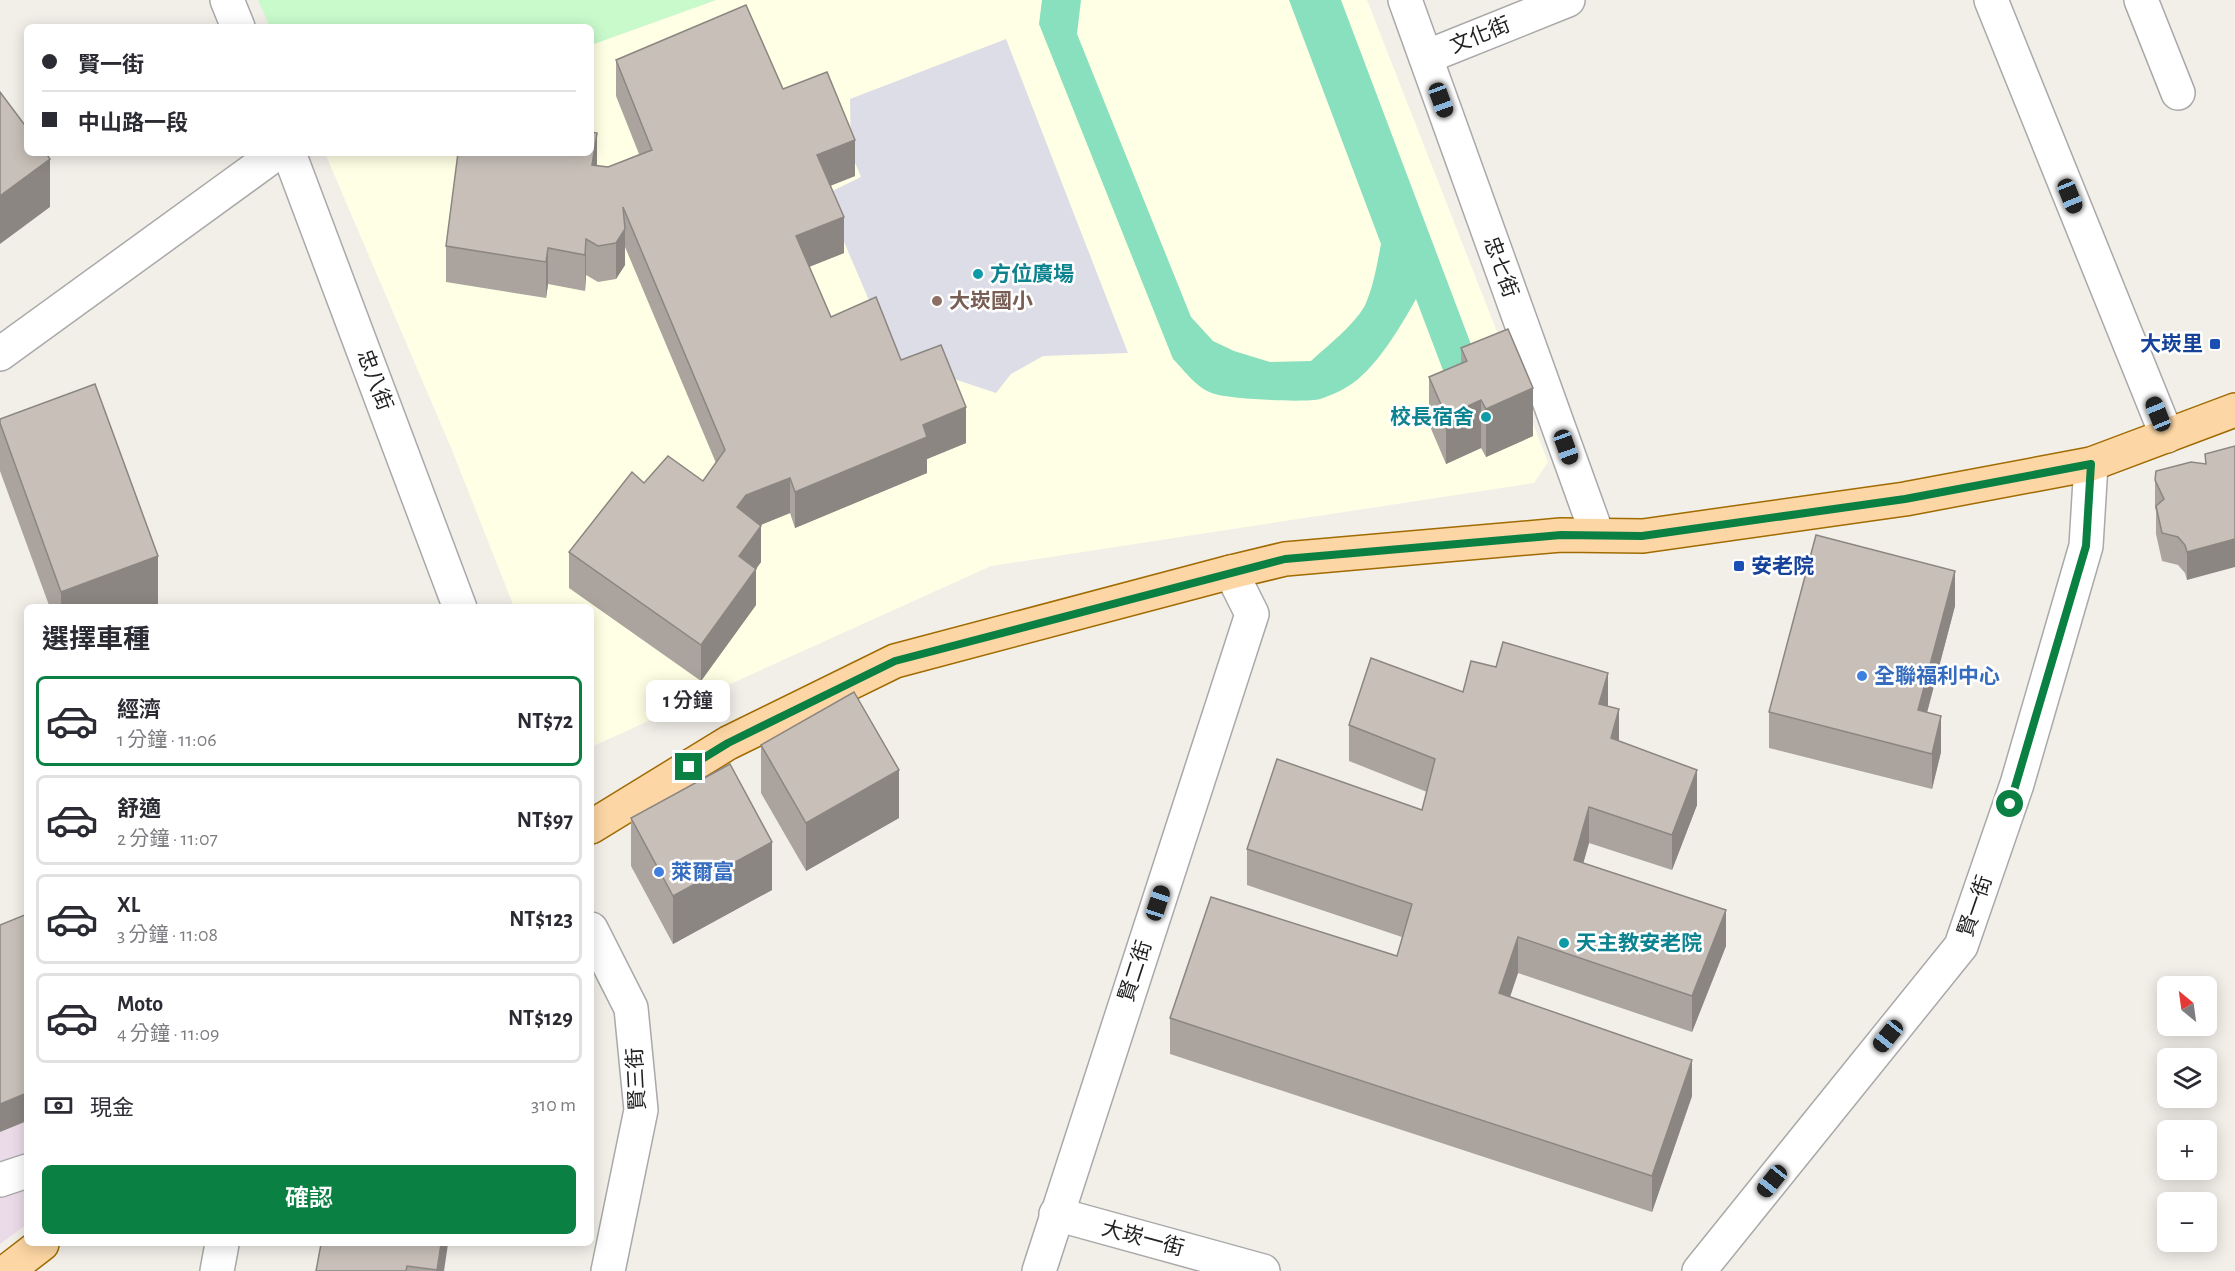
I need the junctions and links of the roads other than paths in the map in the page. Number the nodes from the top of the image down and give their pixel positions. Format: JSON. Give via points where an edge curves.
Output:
{"nodes":[{"id":1,"x":227,"y":0,"type":"edge"},
{"id":2,"x":1405,"y":0,"type":"edge"},
{"id":3,"x":1568,"y":0,"type":"edge"},
{"id":4,"x":1991,"y":0,"type":"edge"},
{"id":5,"x":2141,"y":0,"type":"edge"},
{"id":6,"x":237,"y":24,"type":"edge"},
{"id":7,"x":1426,"y":57,"type":"junction"},
{"id":8,"x":2178,"y":93,"type":"dead end"},
{"id":9,"x":273,"y":156,"type":"edge"},
{"id":10,"x":290,"y":156,"type":"edge"},
{"id":11,"x":0,"y":354,"type":"edge"},
{"id":12,"x":2235,"y":410,"type":"edge"},
{"id":13,"x":2166,"y":436,"type":"junction"},
{"id":14,"x":2091,"y":464,"type":"junction"},
{"id":15,"x":1597,"y":534,"type":"junction"},
{"id":16,"x":1231,"y":572,"type":"junction"},
{"id":17,"x":458,"y":604,"type":"edge"},
{"id":18,"x":594,"y":825,"type":"edge"},
{"id":19,"x":594,"y":935,"type":"edge"},
{"id":20,"x":24,"y":1172,"type":"edge"},
{"id":21,"x":0,"y":1180,"type":"edge"},
{"id":22,"x":1056,"y":1214,"type":"junction"},
{"id":23,"x":39,"y":1246,"type":"edge"},
{"id":24,"x":222,"y":1246,"type":"edge"},
{"id":25,"x":7,"y":1271,"type":"edge"},
{"id":26,"x":217,"y":1271,"type":"edge"},
{"id":27,"x":608,"y":1271,"type":"edge"},
{"id":28,"x":1039,"y":1271,"type":"edge"},
{"id":29,"x":1263,"y":1271,"type":"edge"},
{"id":30,"x":1699,"y":1271,"type":"edge"}],
"edges":[{"from":1,"to":6,"type":"street"},
{"from":2,"to":7,"type":"street","name":"忠七街"},
{"from":3,"to":7,"type":"street","name":"文化街"},
{"from":4,"to":13,"type":"street"},
{"from":5,"to":8,"type":"street"},
{"from":7,"to":15,"type":"street","name":"忠七街"},
{"from":9,"to":11,"type":"street"},
{"from":10,"to":17,"type":"street","name":"忠八街"},
{"from":12,"to":13,"type":"main road"},
{"from":13,"to":14,"type":"main road"},
{"from":14,"to":15,"type":"main road","via":[[1882,502],[1642,536]]},
{"from":14,"to":30,"type":"street","name":"賢一街","via":[[2086,546],[2017,784],[1961,946]]},
{"from":15,"to":16,"type":"main road","via":[[1285,559]]},
{"from":16,"to":18,"type":"main road","via":[[895,661],[728,743]]},
{"from":16,"to":22,"type":"street","name":"賢二街","via":[[1252,614]]},
{"from":19,"to":27,"type":"street","name":"賢三街","via":[[631,1008],[640,1110]]},
{"from":20,"to":21,"type":"street"},
{"from":22,"to":28,"type":"street","name":"賢二街"},
{"from":22,"to":29,"type":"street","name":"大崁一街"},
{"from":23,"to":25,"type":"main road"},
{"from":24,"to":26,"type":"street"}]}
